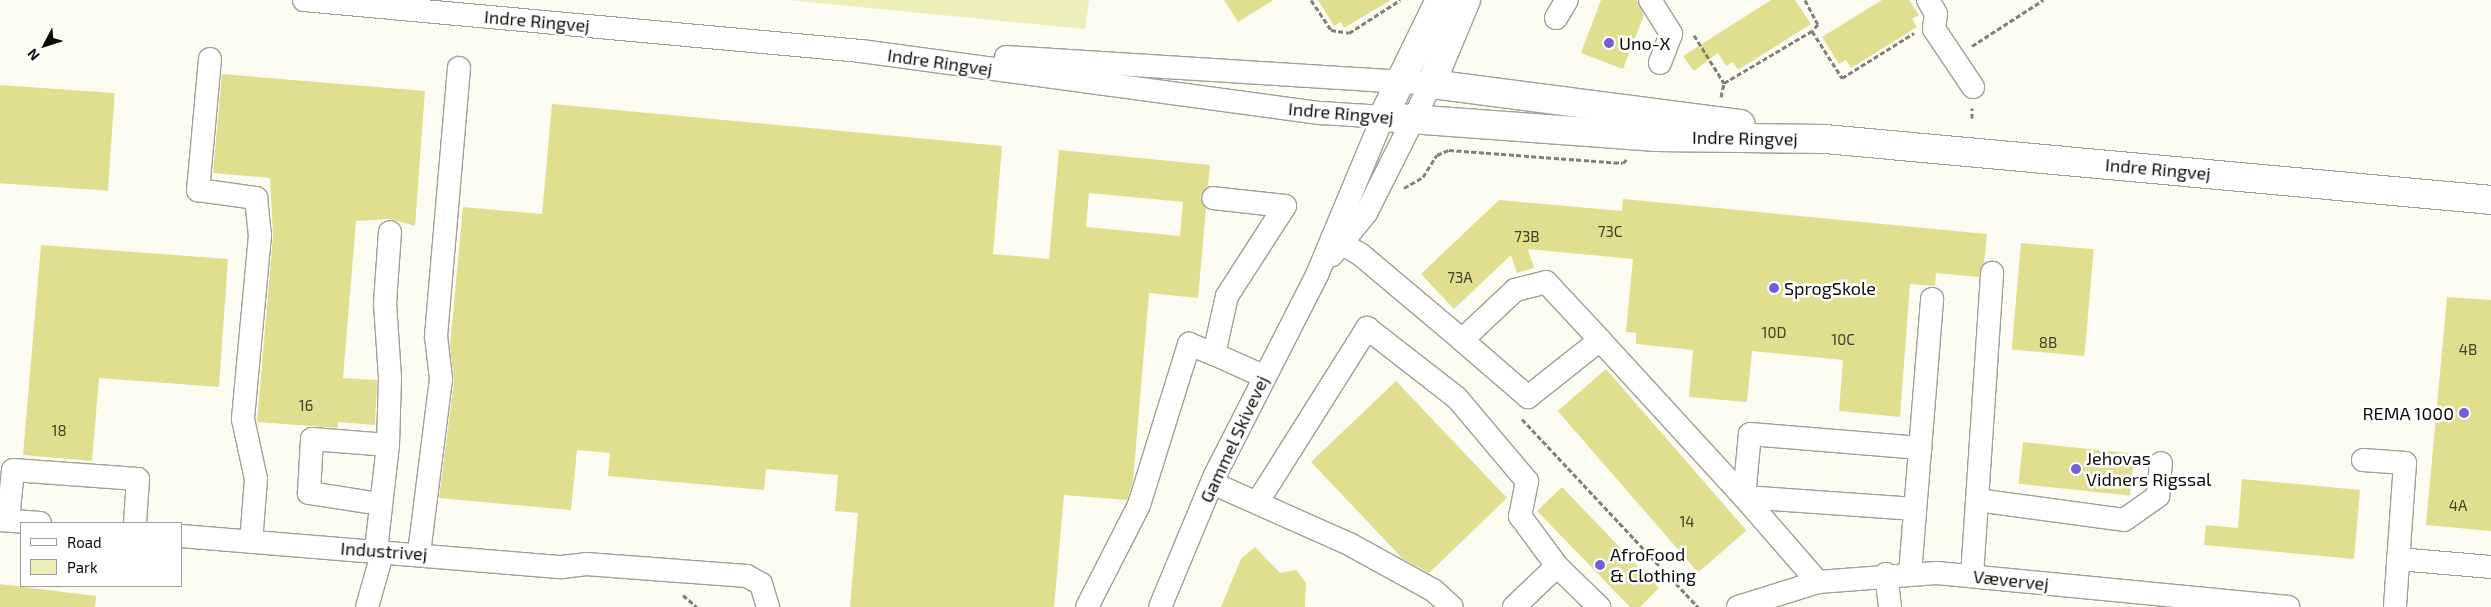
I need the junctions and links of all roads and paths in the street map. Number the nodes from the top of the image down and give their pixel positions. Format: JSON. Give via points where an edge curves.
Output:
{"nodes":[{"id":1,"x":304,"y":0,"type":"edge"},
{"id":2,"x":1311,"y":0,"type":"edge"},
{"id":3,"x":1400,"y":0,"type":"edge"},
{"id":4,"x":1440,"y":0,"type":"edge"},
{"id":5,"x":1466,"y":0,"type":"edge"},
{"id":6,"x":1650,"y":0,"type":"edge"},
{"id":7,"x":1805,"y":0,"type":"edge"},
{"id":8,"x":1928,"y":0,"type":"edge"},
{"id":9,"x":2043,"y":0,"type":"edge"},
{"id":10,"x":1688,"y":25,"type":"dead end"},
{"id":11,"x":1934,"y":29,"type":"junction"},
{"id":12,"x":1812,"y":30,"type":"junction"},
{"id":13,"x":861,"y":51,"type":"junction"},
{"id":14,"x":1953,"y":58,"type":"junction"},
{"id":15,"x":210,"y":59,"type":"dead end"},
{"id":16,"x":1660,"y":63,"type":"dead end"},
{"id":17,"x":459,"y":68,"type":"dead end"},
{"id":18,"x":1399,"y":81,"type":"junction"},
{"id":19,"x":1431,"y":84,"type":"junction"},
{"id":20,"x":1973,"y":87,"type":"dead end"},
{"id":21,"x":1383,"y":117,"type":"junction"},
{"id":22,"x":1414,"y":119,"type":"junction"},
{"id":23,"x":1656,"y":136,"type":"junction"},
{"id":24,"x":1825,"y":139,"type":"junction"},
{"id":25,"x":1398,"y":192,"type":"dead end"},
{"id":26,"x":1214,"y":198,"type":"dead end"},
{"id":27,"x":2491,"y":200,"type":"edge"},
{"id":28,"x":390,"y":232,"type":"dead end"},
{"id":29,"x":1337,"y":241,"type":"junction"},
{"id":30,"x":1992,"y":273,"type":"dead end"},
{"id":31,"x":1932,"y":299,"type":"dead end"},
{"id":32,"x":1462,"y":340,"type":"junction"},
{"id":33,"x":1600,"y":340,"type":"junction"},
{"id":34,"x":1214,"y":354,"type":"junction"},
{"id":35,"x":1264,"y":376,"type":"junction"},
{"id":36,"x":1515,"y":412,"type":"dead end"},
{"id":37,"x":388,"y":445,"type":"junction"},
{"id":38,"x":1920,"y":448,"type":"junction"},
{"id":39,"x":2363,"y":460,"type":"dead end"},
{"id":40,"x":2161,"y":463,"type":"dead end"},
{"id":41,"x":1212,"y":483,"type":"junction"},
{"id":42,"x":1744,"y":497,"type":"junction"},
{"id":43,"x":1977,"y":500,"type":"junction"},
{"id":44,"x":367,"y":502,"type":"dead end"},
{"id":45,"x":1257,"y":503,"type":"junction"},
{"id":46,"x":1915,"y":509,"type":"junction"},
{"id":47,"x":4,"y":520,"type":"edge"},
{"id":48,"x":28,"y":522,"type":"edge"},
{"id":49,"x":135,"y":522,"type":"edge"},
{"id":50,"x":182,"y":536,"type":"edge"},
{"id":51,"x":251,"y":542,"type":"junction"},
{"id":52,"x":380,"y":550,"type":"junction"},
{"id":53,"x":419,"y":553,"type":"junction"},
{"id":54,"x":2398,"y":559,"type":"junction"},
{"id":55,"x":1557,"y":566,"type":"junction"},
{"id":56,"x":2491,"y":567,"type":"edge"},
{"id":57,"x":1886,"y":574,"type":"junction"},
{"id":58,"x":1910,"y":574,"type":"junction"},
{"id":59,"x":1972,"y":576,"type":"junction"},
{"id":60,"x":1818,"y":582,"type":"junction"},
{"id":61,"x":368,"y":607,"type":"edge"},
{"id":62,"x":768,"y":607,"type":"edge"},
{"id":63,"x":1086,"y":607,"type":"edge"},
{"id":64,"x":1160,"y":607,"type":"edge"},
{"id":65,"x":1452,"y":607,"type":"edge"},
{"id":66,"x":1514,"y":607,"type":"edge"},
{"id":67,"x":1599,"y":607,"type":"edge"},
{"id":68,"x":1698,"y":607,"type":"edge"},
{"id":69,"x":1738,"y":607,"type":"edge"},
{"id":70,"x":1890,"y":607,"type":"edge"},
{"id":71,"x":2281,"y":607,"type":"edge"},
{"id":72,"x":2395,"y":607,"type":"edge"}],
"edges":[{"from":1,"to":13,"type":"street","name":"Indre Ringvej"},
{"from":2,"to":3,"type":"path","via":[[1330,30],[1349,33]]},
{"from":4,"to":18,"type":"main road","name":"Gammel Skivevej"},
{"from":5,"to":19,"type":"main road","name":"Gammel Skivevej"},
{"from":6,"to":16,"type":"street","via":[[1671,34]]},
{"from":7,"to":12,"type":"path","via":[[1818,24]]},
{"from":8,"to":11,"type":"street","via":[[1936,14]]},
{"from":9,"to":14,"type":"path"},
{"from":10,"to":12,"type":"path","via":[[1724,83]]},
{"from":11,"to":12,"type":"path","via":[[1915,33],[1842,78]]},
{"from":11,"to":14,"type":"street"},
{"from":13,"to":18,"type":"street","name":"Indre Ringvej","via":[[1172,65]]},
{"from":13,"to":21,"type":"street","name":"Indre Ringvej","via":[[1322,113]]},
{"from":14,"to":20,"type":"street"},
{"from":15,"to":51,"type":"street","via":[[198,190],[256,198],[260,235],[243,419],[256,479]]},
{"from":17,"to":53,"type":"street","via":[[436,336],[441,379]]},
{"from":18,"to":19,"type":"street","name":"Indre Ringvej"},
{"from":18,"to":21,"type":"main road","name":"Gammel Skivevej"},
{"from":19,"to":22,"type":"street","name":"Gammel Skivevej"},
{"from":19,"to":24,"type":"main road","name":"Indre Ringvej","via":[[1658,110]]},
{"from":21,"to":22,"type":"main road","name":"Indre Ringvej"},
{"from":21,"to":29,"type":"street","name":"Gammel Skivevej"},
{"from":22,"to":23,"type":"main road","name":"Indre Ringvej"},
{"from":22,"to":29,"type":"street","name":"Gammel Skivevej","via":[[1366,213]]},
{"from":23,"to":24,"type":"main road","name":"Indre Ringvej"},
{"from":23,"to":25,"type":"path","via":[[1623,163],[1444,151],[1424,177]]},
{"from":24,"to":27,"type":"main road","name":"Indre Ringvej"},
{"from":26,"to":34,"type":"street","via":[[1285,206],[1227,296]]},
{"from":28,"to":37,"type":"street","via":[[385,303],[390,378]]},
{"from":29,"to":32,"type":"street"},
{"from":29,"to":35,"type":"street","name":"Gammel Skivevej"},
{"from":30,"to":43,"type":"street"},
{"from":31,"to":38,"type":"street"},
{"from":32,"to":33,"type":"street","via":[[1528,396]]},
{"from":32,"to":33,"type":"street","via":[[1515,290],[1546,282]]},
{"from":33,"to":42,"type":"street"},
{"from":34,"to":35,"type":"street"},
{"from":34,"to":63,"type":"street","via":[[1189,344],[1139,505]]},
{"from":35,"to":41,"type":"street","name":"Gammel Skivevej"},
{"from":36,"to":68,"type":"path"},
{"from":37,"to":44,"type":"street","via":[[312,439],[309,493]]},
{"from":37,"to":52,"type":"street"},
{"from":38,"to":42,"type":"street","via":[[1750,434]]},
{"from":38,"to":46,"type":"street"},
{"from":39,"to":54,"type":"street","via":[[2405,463]]},
{"from":40,"to":43,"type":"street","via":[[2158,496],[2124,520]]},
{"from":41,"to":45,"type":"street"},
{"from":41,"to":64,"type":"street","name":"Gammel Skivevej"},
{"from":42,"to":46,"type":"street"},
{"from":42,"to":60,"type":"street"},
{"from":43,"to":59,"type":"street"},
{"from":45,"to":55,"type":"street","via":[[1367,328],[1457,398],[1527,481],[1520,516]]},
{"from":45,"to":65,"type":"street","via":[[1350,545],[1433,590]]},
{"from":46,"to":58,"type":"street"},
{"from":47,"to":48,"type":"street"},
{"from":47,"to":49,"type":"street","via":[[13,470],[138,479]]},
{"from":50,"to":51,"type":"street","name":"Industrivej"},
{"from":51,"to":52,"type":"street","name":"Industrivej"},
{"from":52,"to":53,"type":"street","name":"Industrivej"},
{"from":52,"to":61,"type":"street"},
{"from":53,"to":62,"type":"street","name":"Industrivej","via":[[562,567],[586,564],[747,576],[761,584]]},
{"from":54,"to":56,"type":"street"},
{"from":54,"to":72,"type":"street"},
{"from":55,"to":66,"type":"street"},
{"from":55,"to":67,"type":"street"},
{"from":57,"to":58,"type":"street","name":"Vævervej"},
{"from":57,"to":60,"type":"street","name":"Vævervej"},
{"from":57,"to":70,"type":"street"},
{"from":58,"to":59,"type":"street","name":"Vævervej"},
{"from":59,"to":71,"type":"street","name":"Vævervej"},
{"from":60,"to":69,"type":"street","name":"Vævervej"}]}
